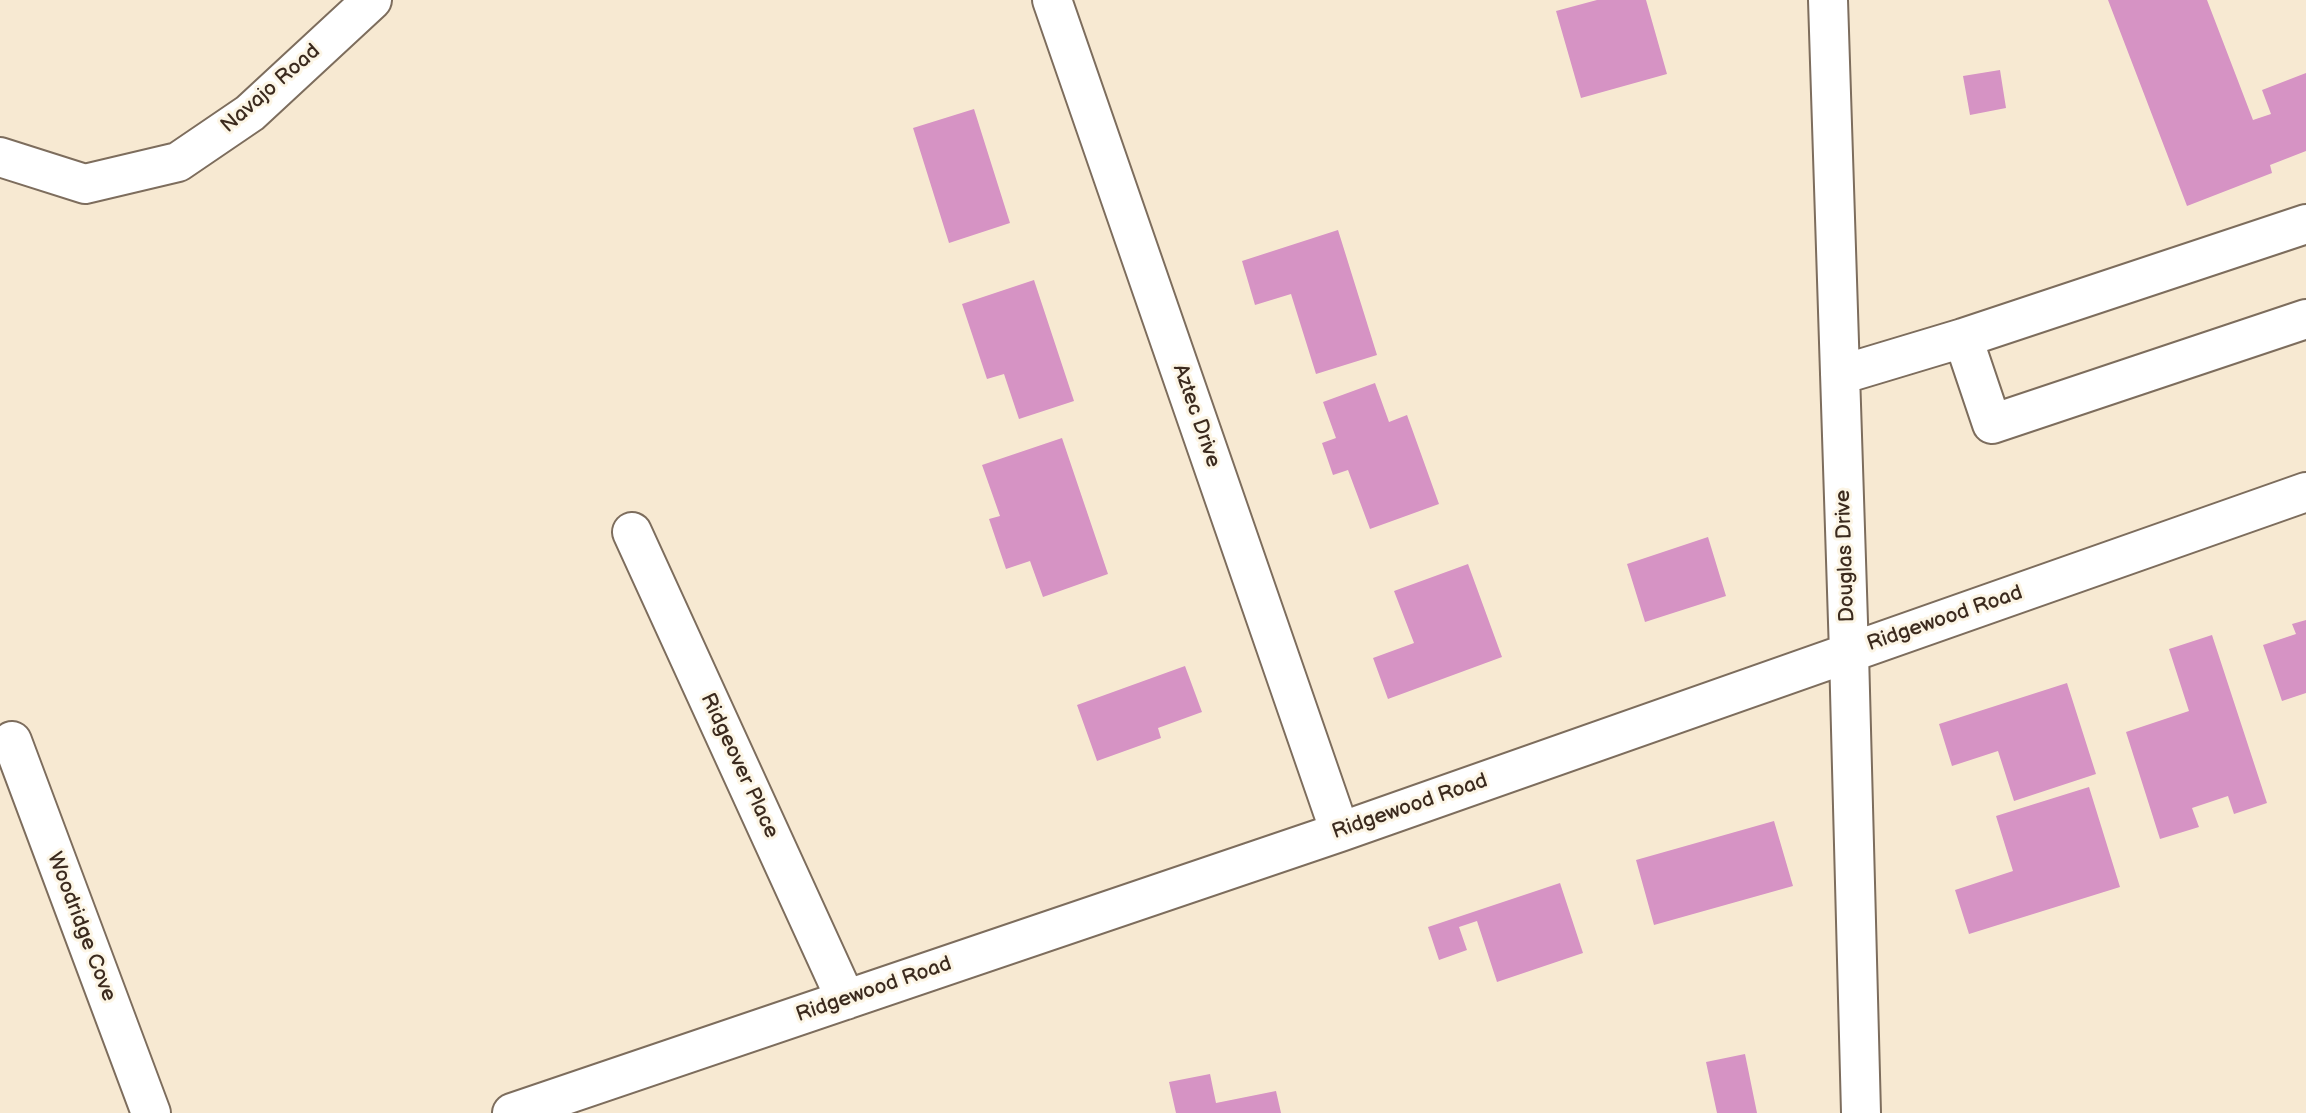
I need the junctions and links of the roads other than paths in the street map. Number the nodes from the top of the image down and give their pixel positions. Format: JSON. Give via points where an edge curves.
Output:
{"nodes":[{"id":1,"x":372,"y":0,"type":"edge"},
{"id":2,"x":1052,"y":0,"type":"edge"},
{"id":3,"x":1828,"y":0,"type":"edge"},
{"id":4,"x":0,"y":157,"type":"edge"},
{"id":5,"x":2306,"y":224,"type":"edge"},
{"id":6,"x":2306,"y":320,"type":"edge"},
{"id":7,"x":1963,"y":338,"type":"junction"},
{"id":8,"x":1840,"y":374,"type":"junction"},
{"id":9,"x":2306,"y":492,"type":"edge"},
{"id":10,"x":632,"y":532,"type":"dead end"},
{"id":11,"x":1849,"y":653,"type":"junction"},
{"id":12,"x":12,"y":741,"type":"dead end"},
{"id":13,"x":1340,"y":832,"type":"junction"},
{"id":14,"x":846,"y":1000,"type":"junction"},
{"id":15,"x":151,"y":1113,"type":"edge"},
{"id":16,"x":512,"y":1113,"type":"edge"},
{"id":17,"x":1861,"y":1113,"type":"edge"}],
"edges":[{"from":1,"to":4,"type":"street","name":"Navajo Road","via":[[250,113],[178,162],[85,184]]},
{"from":2,"to":13,"type":"street","name":"Aztec Drive"},
{"from":3,"to":8,"type":"street","name":"Douglas Drive"},
{"from":5,"to":7,"type":"street"},
{"from":6,"to":7,"type":"street","via":[[1992,424]]},
{"from":7,"to":8,"type":"street"},
{"from":8,"to":11,"type":"street","name":"Douglas Drive"},
{"from":9,"to":11,"type":"street","name":"Ridgewood Road"},
{"from":10,"to":14,"type":"street","name":"Ridgeover Place"},
{"from":11,"to":13,"type":"street","name":"Ridgewood Road"},
{"from":11,"to":17,"type":"street","name":"Douglas Drive"},
{"from":12,"to":15,"type":"street","name":"Woodridge Cove"},
{"from":13,"to":14,"type":"street","name":"Ridgewood Road"},
{"from":14,"to":16,"type":"street","name":"Ridgewood Road"}]}
